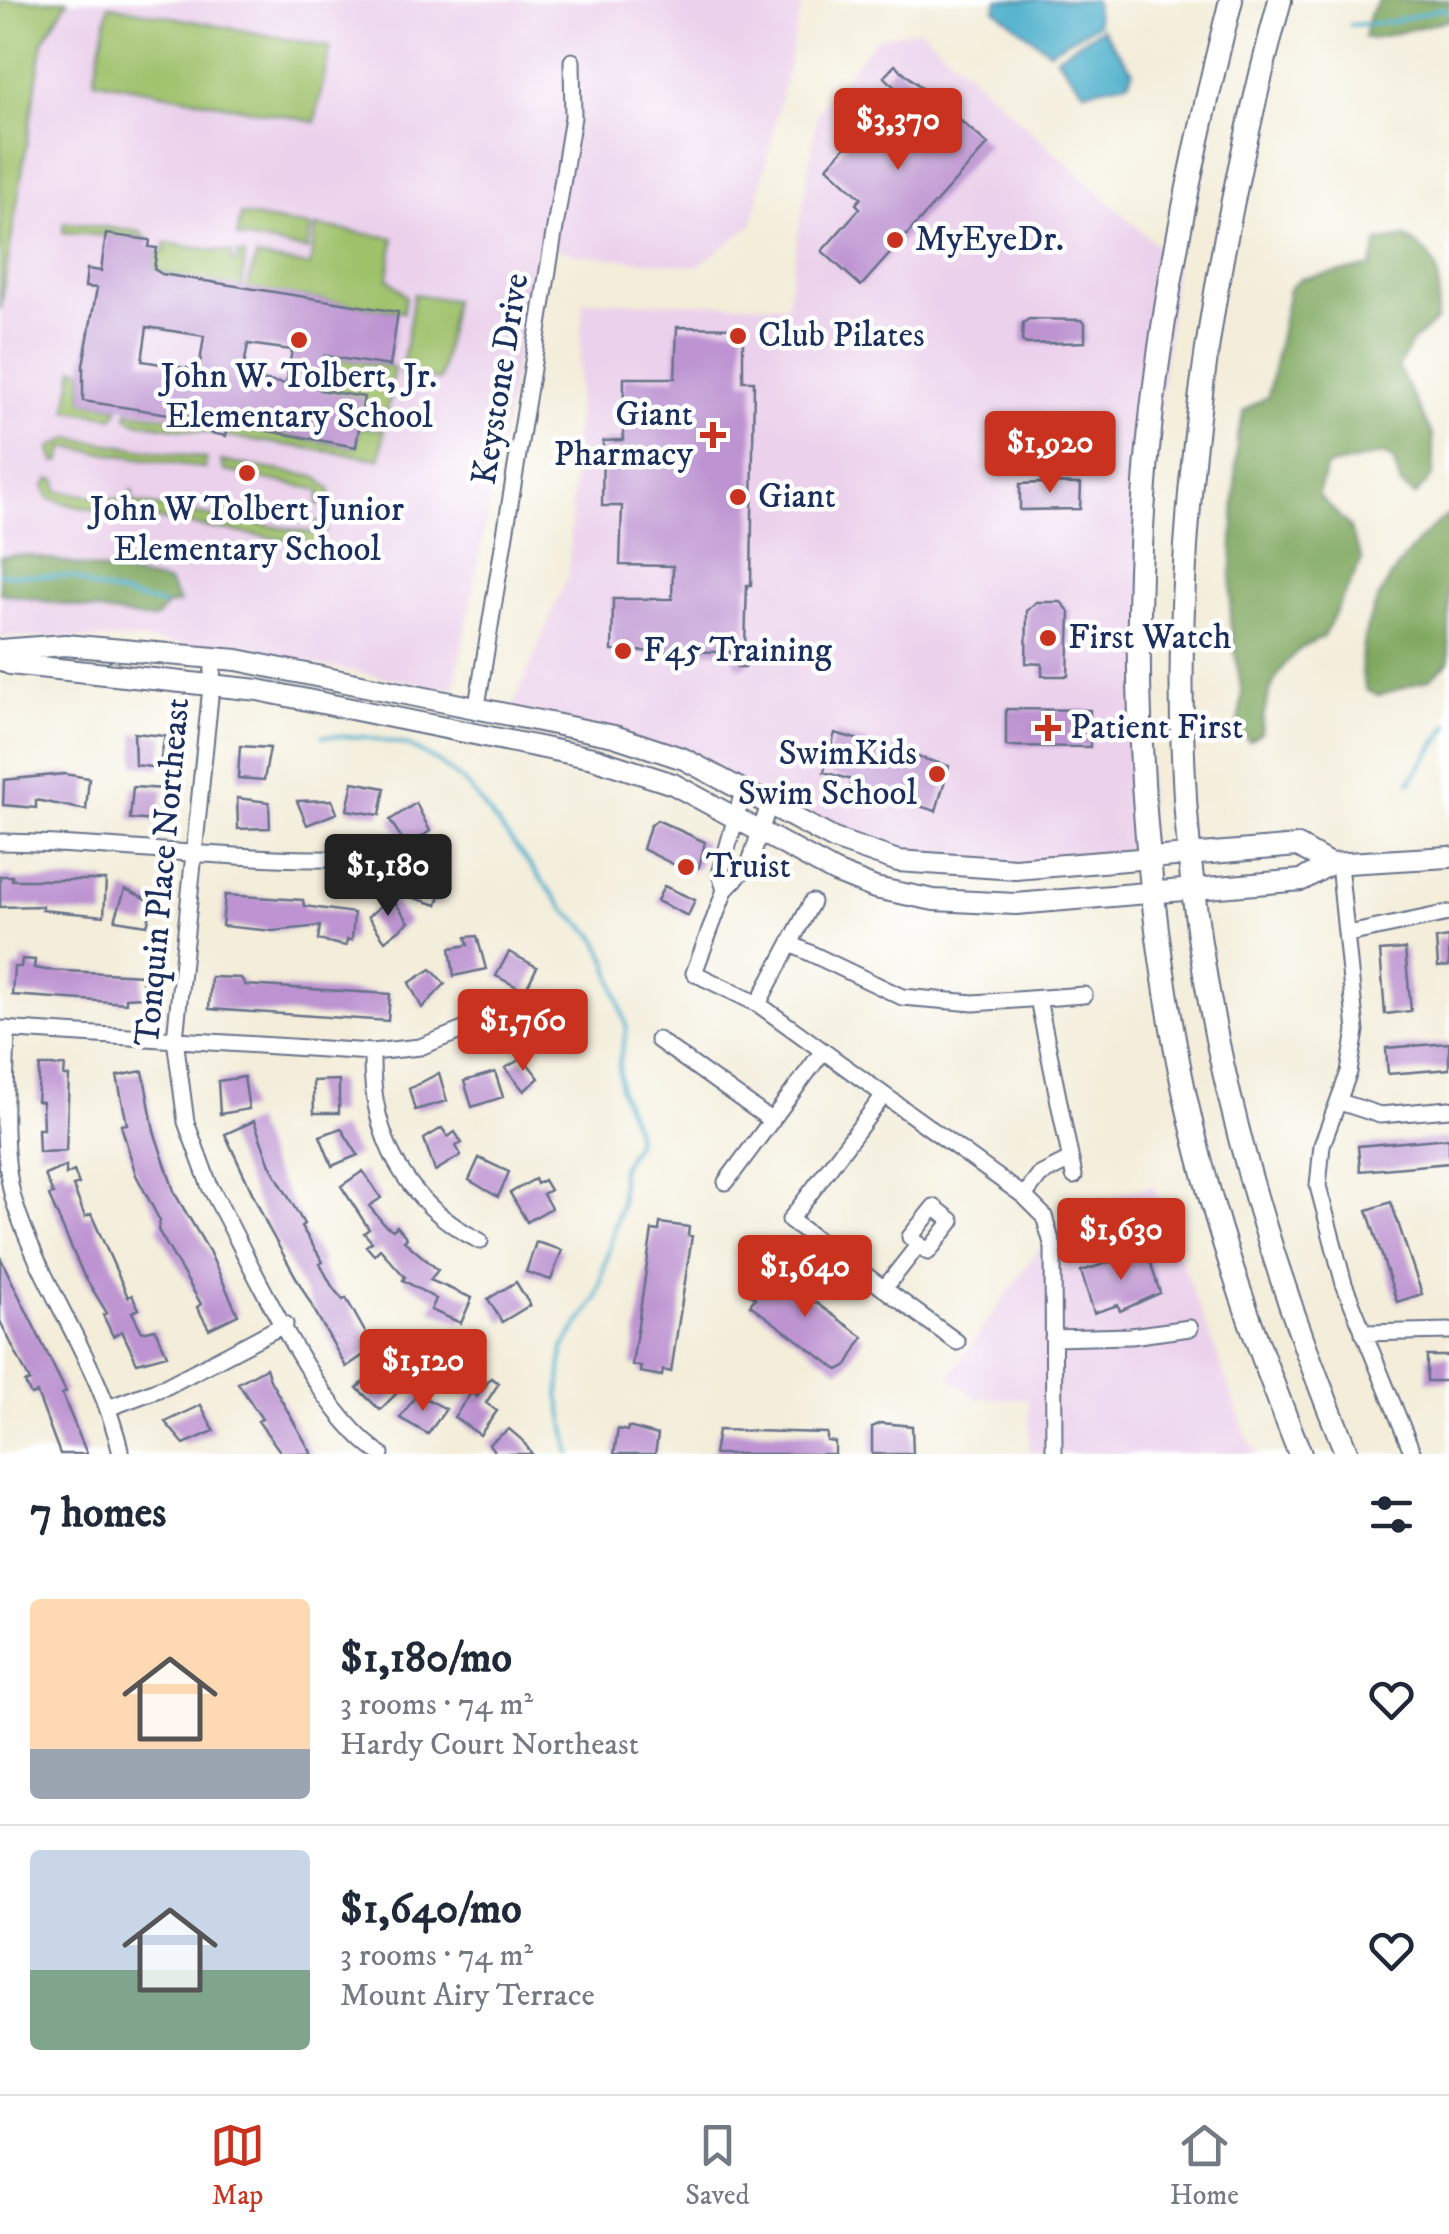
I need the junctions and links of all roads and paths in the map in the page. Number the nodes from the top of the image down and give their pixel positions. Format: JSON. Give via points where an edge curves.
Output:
{"nodes":[{"id":1,"x":1231,"y":0,"type":"edge"},
{"id":2,"x":1280,"y":0,"type":"edge"},
{"id":3,"x":572,"y":61,"type":"dead end"},
{"id":4,"x":0,"y":650,"type":"edge"},
{"id":5,"x":214,"y":658,"type":"junction"},
{"id":6,"x":0,"y":659,"type":"edge"},
{"id":7,"x":210,"y":684,"type":"junction"},
{"id":8,"x":477,"y":706,"type":"junction"},
{"id":9,"x":744,"y":788,"type":"junction"},
{"id":10,"x":770,"y":805,"type":"junction"},
{"id":11,"x":735,"y":816,"type":"junction"},
{"id":12,"x":761,"y":832,"type":"junction"},
{"id":13,"x":0,"y":842,"type":"edge"},
{"id":14,"x":1189,"y":854,"type":"junction"},
{"id":15,"x":191,"y":855,"type":"junction"},
{"id":16,"x":1150,"y":857,"type":"junction"},
{"id":17,"x":1449,"y":858,"type":"edge"},
{"id":18,"x":353,"y":860,"type":"dead end"},
{"id":19,"x":1335,"y":864,"type":"junction"},
{"id":20,"x":1194,"y":889,"type":"junction"},
{"id":21,"x":725,"y":890,"type":"junction"},
{"id":22,"x":1154,"y":891,"type":"junction"},
{"id":23,"x":812,"y":902,"type":"dead end"},
{"id":24,"x":1449,"y":913,"type":"edge"},
{"id":25,"x":1348,"y":934,"type":"junction"},
{"id":26,"x":792,"y":944,"type":"junction"},
{"id":27,"x":1084,"y":995,"type":"dead end"},
{"id":28,"x":1038,"y":999,"type":"junction"},
{"id":29,"x":758,"y":1004,"type":"junction"},
{"id":30,"x":478,"y":1024,"type":"dead end"},
{"id":31,"x":3,"y":1029,"type":"edge"},
{"id":32,"x":175,"y":1038,"type":"junction"},
{"id":33,"x":658,"y":1040,"type":"dead end"},
{"id":34,"x":372,"y":1052,"type":"junction"},
{"id":35,"x":823,"y":1052,"type":"junction"},
{"id":36,"x":884,"y":1095,"type":"junction"},
{"id":37,"x":1340,"y":1102,"type":"junction"},
{"id":38,"x":1449,"y":1109,"type":"edge"},
{"id":39,"x":772,"y":1121,"type":"junction"},
{"id":40,"x":726,"y":1182,"type":"dead end"},
{"id":41,"x":1024,"y":1196,"type":"junction"},
{"id":42,"x":6,"y":1201,"type":"edge"},
{"id":43,"x":480,"y":1242,"type":"dead end"},
{"id":44,"x":919,"y":1244,"type":"dead end"},
{"id":45,"x":884,"y":1289,"type":"junction"},
{"id":46,"x":285,"y":1324,"type":"junction"},
{"id":47,"x":1190,"y":1328,"type":"dead end"},
{"id":48,"x":1449,"y":1331,"type":"edge"},
{"id":49,"x":1362,"y":1333,"type":"junction"},
{"id":50,"x":1054,"y":1338,"type":"junction"},
{"id":51,"x":956,"y":1342,"type":"dead end"},
{"id":52,"x":108,"y":1408,"type":"junction"},
{"id":53,"x":121,"y":1454,"type":"edge"},
{"id":54,"x":380,"y":1454,"type":"edge"},
{"id":55,"x":1054,"y":1454,"type":"edge"},
{"id":56,"x":1300,"y":1454,"type":"edge"},
{"id":57,"x":1347,"y":1454,"type":"edge"},
{"id":58,"x":1412,"y":1454,"type":"edge"}],
"edges":[{"from":1,"to":16,"type":"main road","via":[[1201,120],[1152,410],[1141,706]]},
{"from":2,"to":14,"type":"main road","via":[[1222,266],[1198,418],[1182,627]]},
{"from":3,"to":8,"type":"street","name":"Keystone Drive","via":[[573,118]]},
{"from":4,"to":5,"type":"street","via":[[65,645]]},
{"from":5,"to":7,"type":"street","name":"Tonquin Place Northeast"},
{"from":5,"to":8,"type":"street"},
{"from":6,"to":7,"type":"street"},
{"from":7,"to":11,"type":"street","via":[[593,758],[673,784]]},
{"from":7,"to":15,"type":"street","name":"Tonquin Place Northeast"},
{"from":8,"to":9,"type":"street","via":[[660,749]]},
{"from":9,"to":10,"type":"street"},
{"from":9,"to":11,"type":"street"},
{"from":10,"to":12,"type":"street"},
{"from":10,"to":16,"type":"street","via":[[834,839],[898,861],[1014,869]]},
{"from":11,"to":12,"type":"street"},
{"from":11,"to":21,"type":"street","via":[[720,874]]},
{"from":12,"to":21,"type":"street","via":[[749,865]]},
{"from":12,"to":22,"type":"street","via":[[848,877],[934,900],[1016,904]]},
{"from":13,"to":15,"type":"street"},
{"from":14,"to":16,"type":"street"},
{"from":14,"to":19,"type":"street","via":[[1298,846]]},
{"from":14,"to":20,"type":"main road"},
{"from":15,"to":18,"type":"street"},
{"from":15,"to":32,"type":"street","name":"Tonquin Place Northeast"},
{"from":16,"to":22,"type":"main road"},
{"from":17,"to":19,"type":"street"},
{"from":19,"to":20,"type":"street","via":[[1302,880]]},
{"from":19,"to":25,"type":"street"},
{"from":20,"to":22,"type":"street"},
{"from":20,"to":57,"type":"main road","via":[[1219,1047],[1265,1232]]},
{"from":21,"to":29,"type":"street","via":[[694,973]]},
{"from":22,"to":56,"type":"main road","via":[[1176,1049],[1204,1173],[1238,1290]]},
{"from":23,"to":26,"type":"street"},
{"from":24,"to":25,"type":"street"},
{"from":25,"to":37,"type":"street","via":[[1356,1031]]},
{"from":26,"to":28,"type":"street","via":[[902,997]]},
{"from":26,"to":29,"type":"street"},
{"from":27,"to":28,"type":"street"},
{"from":28,"to":41,"type":"street","via":[[1072,1168],[1040,1175]]},
{"from":29,"to":35,"type":"street"},
{"from":30,"to":34,"type":"street","via":[[420,1047]]},
{"from":31,"to":32,"type":"street"},
{"from":31,"to":42,"type":"street"},
{"from":32,"to":34,"type":"street"},
{"from":32,"to":46,"type":"street","name":"Tonquin Place Northeast","via":[[178,1088],[196,1155]]},
{"from":33,"to":39,"type":"street"},
{"from":34,"to":43,"type":"street","via":[[374,1106],[390,1156],[420,1199]]},
{"from":35,"to":36,"type":"street"},
{"from":35,"to":39,"type":"street"},
{"from":36,"to":41,"type":"street"},
{"from":36,"to":45,"type":"street","via":[[790,1220]]},
{"from":37,"to":38,"type":"street","via":[[1380,1115]]},
{"from":37,"to":49,"type":"street","via":[[1322,1145],[1318,1186]]},
{"from":39,"to":40,"type":"street"},
{"from":41,"to":50,"type":"street","via":[[1050,1231]]},
{"from":42,"to":52,"type":"street"},
{"from":44,"to":45,"type":"street"},
{"from":45,"to":51,"type":"street"},
{"from":46,"to":52,"type":"street","via":[[168,1386]]},
{"from":46,"to":54,"type":"street","name":"Tonquin Place Northeast","via":[[334,1412]]},
{"from":47,"to":50,"type":"street"},
{"from":48,"to":49,"type":"street"},
{"from":49,"to":58,"type":"street"},
{"from":50,"to":55,"type":"street"},
{"from":52,"to":53,"type":"street"}]}
